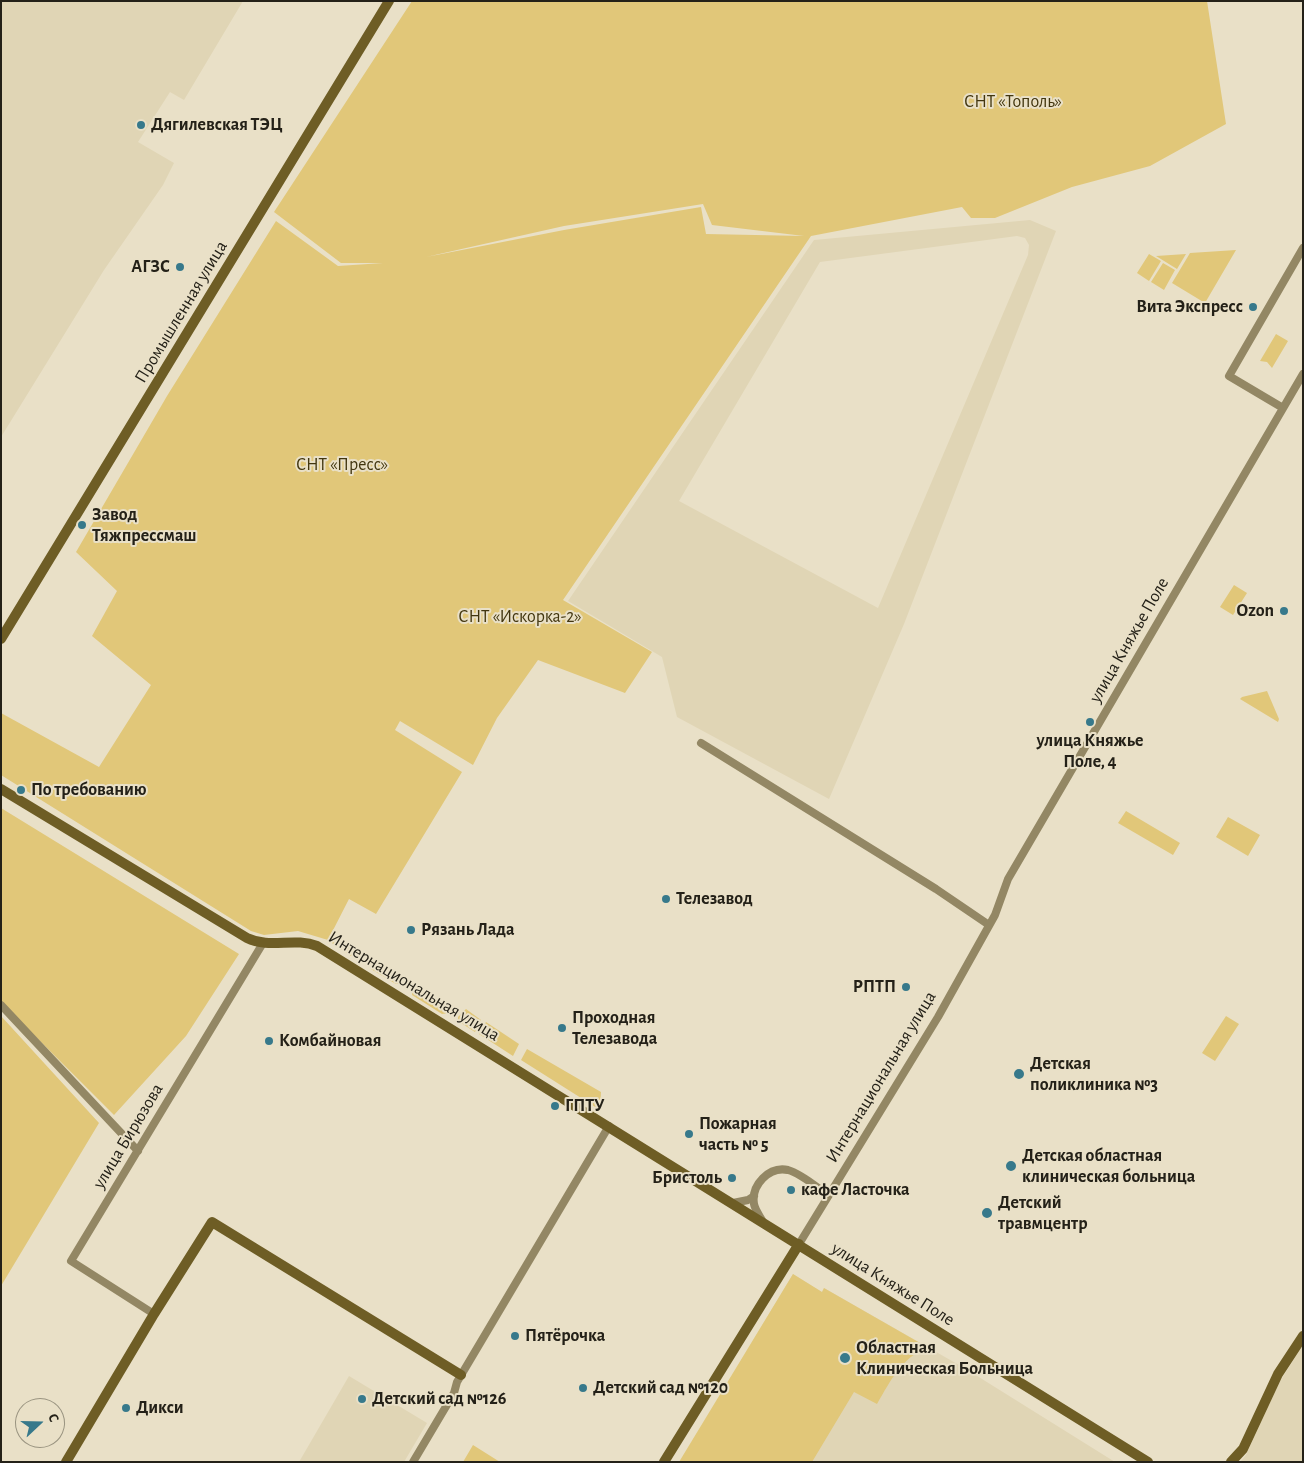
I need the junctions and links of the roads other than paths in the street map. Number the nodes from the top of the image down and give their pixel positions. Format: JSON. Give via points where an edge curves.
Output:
{"nodes":[{"id":1,"x":389,"y":1,"type":"edge"},
{"id":2,"x":1303,"y":248,"type":"edge"},
{"id":3,"x":1303,"y":374,"type":"edge"},
{"id":4,"x":1283,"y":408,"type":"junction"},
{"id":5,"x":1,"y":639,"type":"edge"},
{"id":6,"x":701,"y":743,"type":"dead end"},
{"id":7,"x":1,"y":789,"type":"edge"},
{"id":8,"x":989,"y":925,"type":"junction"},
{"id":9,"x":263,"y":943,"type":"junction"},
{"id":10,"x":1,"y":1005,"type":"edge"},
{"id":11,"x":609,"y":1126,"type":"junction"},
{"id":12,"x":138,"y":1151,"type":"junction"},
{"id":13,"x":828,"y":1195,"type":"junction"},
{"id":14,"x":754,"y":1196,"type":"junction"},
{"id":15,"x":733,"y":1203,"type":"junction"},
{"id":16,"x":763,"y":1222,"type":"junction"},
{"id":17,"x":798,"y":1244,"type":"junction"},
{"id":18,"x":154,"y":1314,"type":"junction"},
{"id":19,"x":1303,"y":1336,"type":"edge"},
{"id":20,"x":462,"y":1375,"type":"junction"},
{"id":21,"x":66,"y":1462,"type":"edge"},
{"id":22,"x":414,"y":1462,"type":"edge"},
{"id":23,"x":664,"y":1462,"type":"edge"},
{"id":24,"x":1148,"y":1462,"type":"edge"},
{"id":25,"x":1231,"y":1462,"type":"edge"}],
"edges":[{"from":1,"to":5,"type":"street","name":"Промышленная улица"},
{"from":2,"to":4,"type":"street","via":[[1229,376]]},
{"from":3,"to":4,"type":"street","name":"улица Княжье Поле"},
{"from":4,"to":8,"type":"street","name":"улица Княжье Поле","via":[[1008,879]]},
{"from":6,"to":8,"type":"street"},
{"from":7,"to":9,"type":"street","name":"Интернациональная улица","via":[[247,938]]},
{"from":8,"to":13,"type":"street","name":"Интернациональная улица","via":[[938,1017]]},
{"from":9,"to":11,"type":"street","name":"Интернациональная улица","via":[[302,942],[317,946]]},
{"from":9,"to":12,"type":"street","name":"улица Бирюзова"},
{"from":10,"to":12,"type":"street"},
{"from":11,"to":15,"type":"street","name":"Интернациональная улица"},
{"from":11,"to":20,"type":"street"},
{"from":12,"to":18,"type":"street","name":"улица Бирюзова","via":[[71,1261]]},
{"from":13,"to":14,"type":"street","via":[[802,1177],[782,1170],[764,1177],[758,1183]]},
{"from":13,"to":17,"type":"street","name":"Интернациональная улица"},
{"from":14,"to":15,"type":"street"},
{"from":14,"to":16,"type":"street","via":[[756,1210]]},
{"from":15,"to":16,"type":"street","name":"Интернациональная улица"},
{"from":16,"to":17,"type":"street","name":"Интернациональная улица"},
{"from":17,"to":23,"type":"street","name":"Интернациональная улица"},
{"from":17,"to":24,"type":"street","name":"улица Княжье Поле"},
{"from":18,"to":20,"type":"street","via":[[212,1222]]},
{"from":18,"to":21,"type":"street"},
{"from":19,"to":25,"type":"street","via":[[1278,1374],[1243,1449]]},
{"from":20,"to":22,"type":"street"}]}
